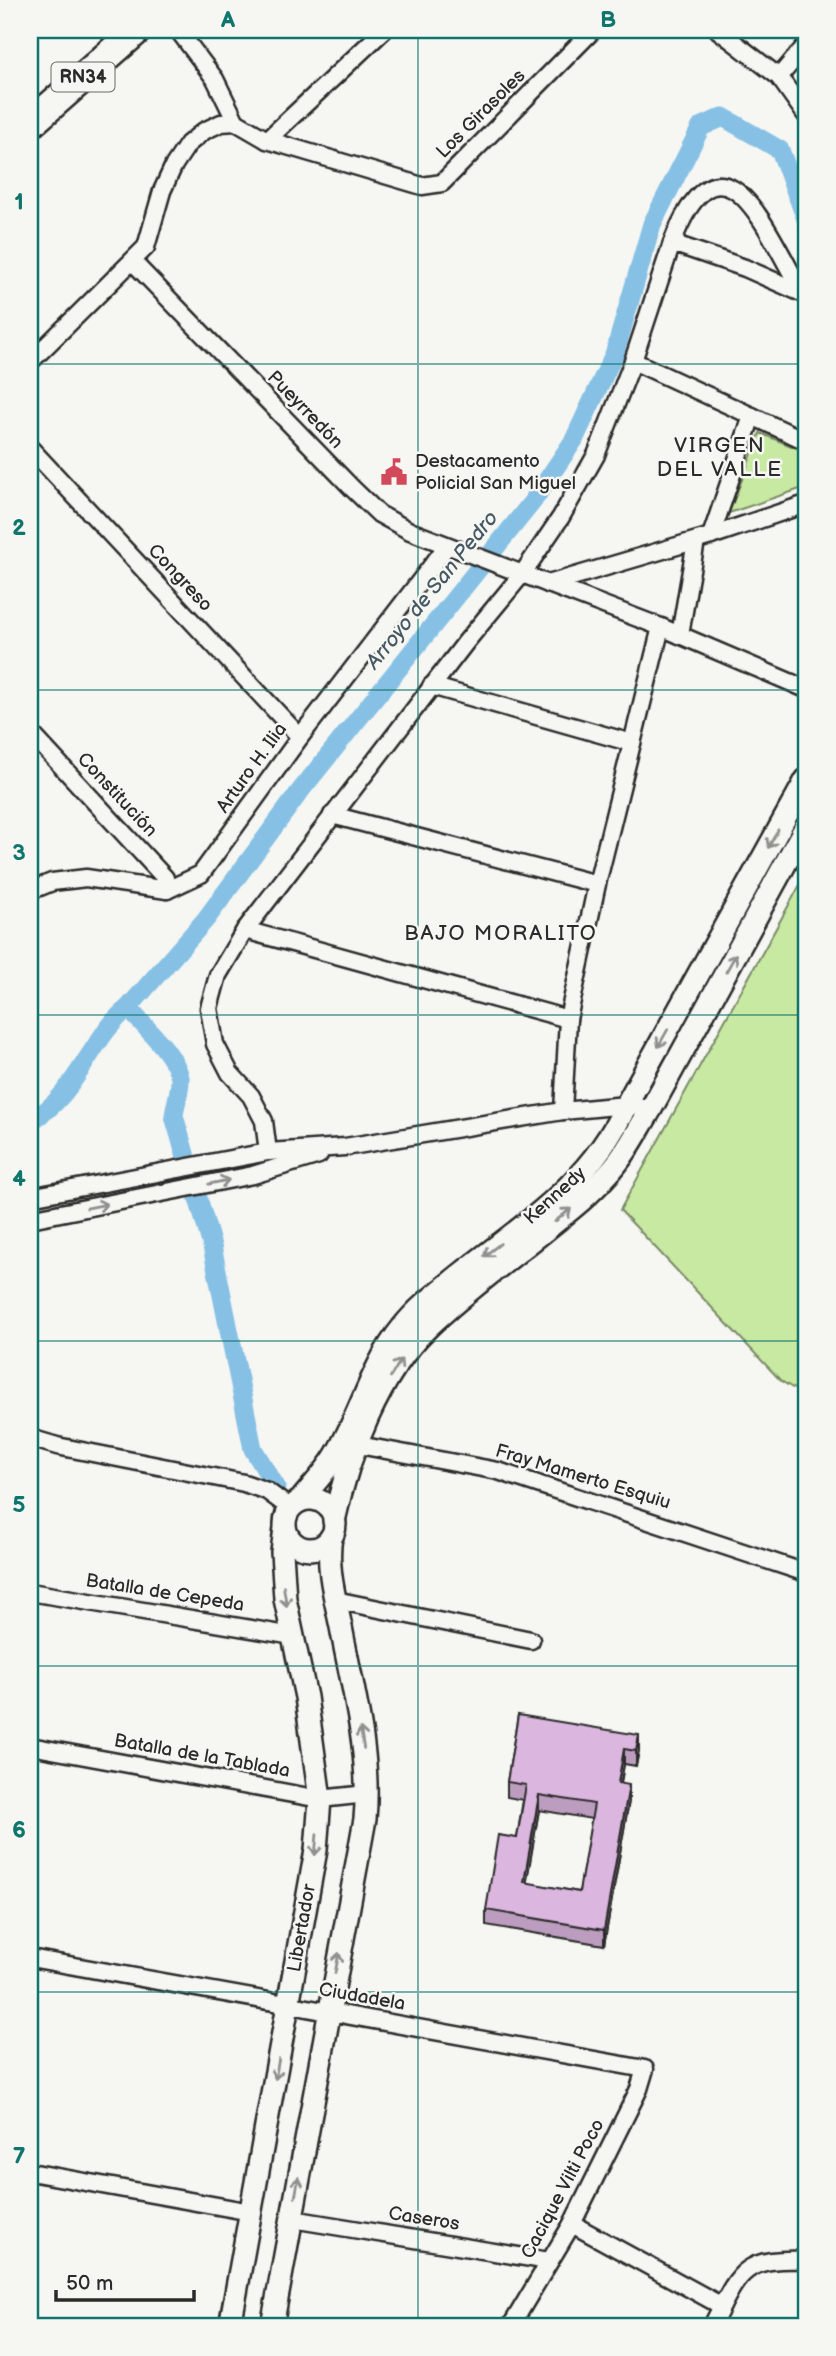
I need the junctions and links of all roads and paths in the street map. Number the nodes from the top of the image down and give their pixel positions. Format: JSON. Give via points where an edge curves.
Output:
{"nodes":[{"id":1,"x":137,"y":30,"type":"edge"},
{"id":2,"x":178,"y":30,"type":"edge"},
{"id":3,"x":384,"y":30,"type":"edge"},
{"id":4,"x":593,"y":30,"type":"edge"},
{"id":5,"x":718,"y":30,"type":"edge"},
{"id":6,"x":806,"y":45,"type":"edge"},
{"id":7,"x":779,"y":77,"type":"junction"},
{"id":8,"x":806,"y":115,"type":"edge"},
{"id":9,"x":236,"y":122,"type":"junction"},
{"id":10,"x":30,"y":124,"type":"edge"},
{"id":11,"x":267,"y":140,"type":"junction"},
{"id":12,"x":672,"y":243,"type":"junction"},
{"id":13,"x":133,"y":262,"type":"junction"},
{"id":14,"x":804,"y":294,"type":"edge"},
{"id":15,"x":30,"y":362,"type":"edge"},
{"id":16,"x":633,"y":362,"type":"junction"},
{"id":17,"x":752,"y":416,"type":"junction"},
{"id":18,"x":806,"y":441,"type":"edge"},
{"id":19,"x":30,"y":448,"type":"edge"},
{"id":20,"x":806,"y":504,"type":"edge"},
{"id":21,"x":703,"y":539,"type":"junction"},
{"id":22,"x":447,"y":546,"type":"junction"},
{"id":23,"x":523,"y":573,"type":"junction"},
{"id":24,"x":548,"y":584,"type":"junction"},
{"id":25,"x":661,"y":627,"type":"junction"},
{"id":26,"x":680,"y":635,"type":"junction"},
{"id":27,"x":432,"y":686,"type":"junction"},
{"id":28,"x":806,"y":689,"type":"edge"},
{"id":29,"x":30,"y":732,"type":"edge"},
{"id":30,"x":300,"y":737,"type":"junction"},
{"id":31,"x":632,"y":743,"type":"junction"},
{"id":32,"x":806,"y":780,"type":"edge"},
{"id":33,"x":332,"y":815,"type":"junction"},
{"id":34,"x":806,"y":826,"type":"edge"},
{"id":35,"x":597,"y":884,"type":"junction"},
{"id":36,"x":167,"y":890,"type":"junction"},
{"id":37,"x":30,"y":891,"type":"edge"},
{"id":38,"x":245,"y":930,"type":"junction"},
{"id":39,"x":568,"y":1020,"type":"junction"},
{"id":40,"x":626,"y":1105,"type":"junction"},
{"id":41,"x":651,"y":1109,"type":"junction"},
{"id":42,"x":563,"y":1111,"type":"junction"},
{"id":43,"x":345,"y":1147,"type":"junction"},
{"id":44,"x":268,"y":1152,"type":"junction"},
{"id":45,"x":30,"y":1197,"type":"edge"},
{"id":46,"x":30,"y":1219,"type":"edge"},
{"id":47,"x":30,"y":1438,"type":"edge"},
{"id":48,"x":350,"y":1443,"type":"junction"},
{"id":49,"x":291,"y":1513,"type":"junction"},
{"id":50,"x":333,"y":1529,"type":"junction"},
{"id":51,"x":806,"y":1573,"type":"edge"},
{"id":52,"x":30,"y":1592,"type":"edge"},
{"id":53,"x":335,"y":1601,"type":"junction"},
{"id":54,"x":293,"y":1636,"type":"junction"},
{"id":55,"x":530,"y":1640,"type":"dead end"},
{"id":56,"x":30,"y":1746,"type":"edge"},
{"id":57,"x":367,"y":1794,"type":"junction"},
{"id":58,"x":320,"y":1799,"type":"junction"},
{"id":59,"x":30,"y":1958,"type":"edge"},
{"id":60,"x":288,"y":2005,"type":"junction"},
{"id":61,"x":328,"y":2012,"type":"junction"},
{"id":62,"x":645,"y":2069,"type":"joint"},
{"id":63,"x":30,"y":2172,"type":"edge"},
{"id":64,"x":251,"y":2212,"type":"junction"},
{"id":65,"x":292,"y":2219,"type":"junction"},
{"id":66,"x":572,"y":2224,"type":"junction"},
{"id":67,"x":806,"y":2260,"type":"edge"},
{"id":68,"x":549,"y":2261,"type":"junction"},
{"id":69,"x":722,"y":2306,"type":"junction"},
{"id":70,"x":230,"y":2326,"type":"edge"},
{"id":71,"x":272,"y":2326,"type":"edge"},
{"id":72,"x":511,"y":2326,"type":"edge"},
{"id":73,"x":712,"y":2326,"type":"edge"}],
"edges":[{"from":1,"to":10,"type":"highway","number":"RN34"},
{"from":2,"to":9,"type":"street","via":[[215,79]]},
{"from":3,"to":11,"type":"street"},
{"from":4,"to":11,"type":"street","name":"Los Girasoles","via":[[442,183],[422,186]]},
{"from":5,"to":7,"type":"street"},
{"from":6,"to":7,"type":"street"},
{"from":7,"to":8,"type":"street"},
{"from":9,"to":11,"type":"street"},
{"from":9,"to":13,"type":"street","via":[[221,123],[188,144],[162,191],[146,247]]},
{"from":12,"to":14,"type":"street"},
{"from":12,"to":14,"type":"street","via":[[700,191],[714,184],[734,188],[752,205]]},
{"from":12,"to":16,"type":"street"},
{"from":13,"to":15,"type":"street"},
{"from":13,"to":22,"type":"street","name":"Pueyrredón","via":[[379,514]]},
{"from":16,"to":17,"type":"street"},
{"from":16,"to":23,"type":"street","via":[[596,455]]},
{"from":17,"to":18,"type":"street"},
{"from":17,"to":21,"type":"street"},
{"from":19,"to":30,"type":"street","name":"Congreso"},
{"from":20,"to":21,"type":"street"},
{"from":21,"to":24,"type":"street"},
{"from":21,"to":26,"type":"street"},
{"from":22,"to":23,"type":"street","name":"Pueyrredón"},
{"from":22,"to":30,"type":"street","name":"Arturo H. Ilia"},
{"from":23,"to":24,"type":"street"},
{"from":23,"to":27,"type":"street"},
{"from":24,"to":25,"type":"street"},
{"from":25,"to":26,"type":"street"},
{"from":25,"to":31,"type":"street"},
{"from":26,"to":28,"type":"street"},
{"from":27,"to":31,"type":"street"},
{"from":27,"to":33,"type":"street"},
{"from":29,"to":36,"type":"street","name":"Constitución","via":[[165,878]]},
{"from":30,"to":36,"type":"street","name":"Arturo H. Ilia","via":[[201,874]]},
{"from":31,"to":35,"type":"street"},
{"from":32,"to":40,"type":"street","name":"Kennedy","one_way":true},
{"from":33,"to":35,"type":"street"},
{"from":33,"to":38,"type":"street"},
{"from":41,"to":34,"type":"street","name":"Kennedy","one_way":true},
{"from":35,"to":39,"type":"street"},
{"from":36,"to":37,"type":"street","via":[[86,878],[52,882]]},
{"from":38,"to":39,"type":"street"},
{"from":38,"to":44,"type":"street","via":[[218,975],[209,1008],[215,1044],[264,1121]]},
{"from":39,"to":42,"type":"street"},
{"from":40,"to":41,"type":"street"},
{"from":40,"to":42,"type":"street"},
{"from":40,"to":48,"type":"street","name":"Kennedy","one_way":true,"via":[[579,1178],[427,1301],[402,1328],[377,1368]]},
{"from":48,"to":41,"type":"street","name":"Kennedy","one_way":true,"via":[[420,1336],[594,1189],[624,1153]]},
{"from":42,"to":43,"type":"street"},
{"from":43,"to":44,"type":"street"},
{"from":46,"to":43,"type":"street","one_way":true,"via":[[253,1175]]},
{"from":44,"to":45,"type":"street"},
{"from":47,"to":49,"type":"street","via":[[244,1483],[267,1491]]},
{"from":48,"to":49,"type":"street","name":"Kennedy"},
{"from":48,"to":50,"type":"street","name":"Kennedy"},
{"from":48,"to":51,"type":"street","name":"Fray Mamerto Esquiu","via":[[498,1471]]},
{"from":49,"to":50,"type":"street","via":[[312,1499],[320,1501],[332,1513]]},
{"from":49,"to":50,"type":"street","via":[[289,1539],[302,1548],[318,1547]]},
{"from":49,"to":54,"type":"street","name":"Libertador","one_way":true,"via":[[282,1575]]},
{"from":50,"to":53,"type":"street"},
{"from":52,"to":54,"type":"street","name":"Batalla de Cepeda"},
{"from":53,"to":55,"type":"street"},
{"from":57,"to":53,"type":"street","one_way":true,"via":[[361,1734]]},
{"from":54,"to":58,"type":"street","name":"Libertador"},
{"from":56,"to":58,"type":"street","name":"Batalla de la Tablada"},
{"from":57,"to":58,"type":"street","name":"Batalla de la Tablada"},
{"from":61,"to":57,"type":"street","one_way":true},
{"from":58,"to":60,"type":"street","name":"Libertador","one_way":true,"via":[[316,1850]]},
{"from":59,"to":60,"type":"street","name":"Ciudadela"},
{"from":60,"to":61,"type":"street","name":"Ciudadela"},
{"from":60,"to":64,"type":"street","name":"Libertador","one_way":true},
{"from":61,"to":62,"type":"street","name":"Ciudadela"},
{"from":65,"to":61,"type":"street","one_way":true},
{"from":62,"to":66,"type":"street","name":"Cacique Vilti Poco","via":[[639,2090]]},
{"from":63,"to":64,"type":"street"},
{"from":64,"to":70,"type":"street","name":"Libertador"},
{"from":65,"to":68,"type":"street","name":"Caseros"},
{"from":65,"to":71,"type":"street"},
{"from":66,"to":68,"type":"street","name":"Cacique Vilti Poco"},
{"from":66,"to":69,"type":"street"},
{"from":67,"to":69,"type":"street","via":[[759,2263],[738,2276]]},
{"from":68,"to":72,"type":"street","name":"Cacique Vilti Poco"},
{"from":69,"to":73,"type":"street"}]}
